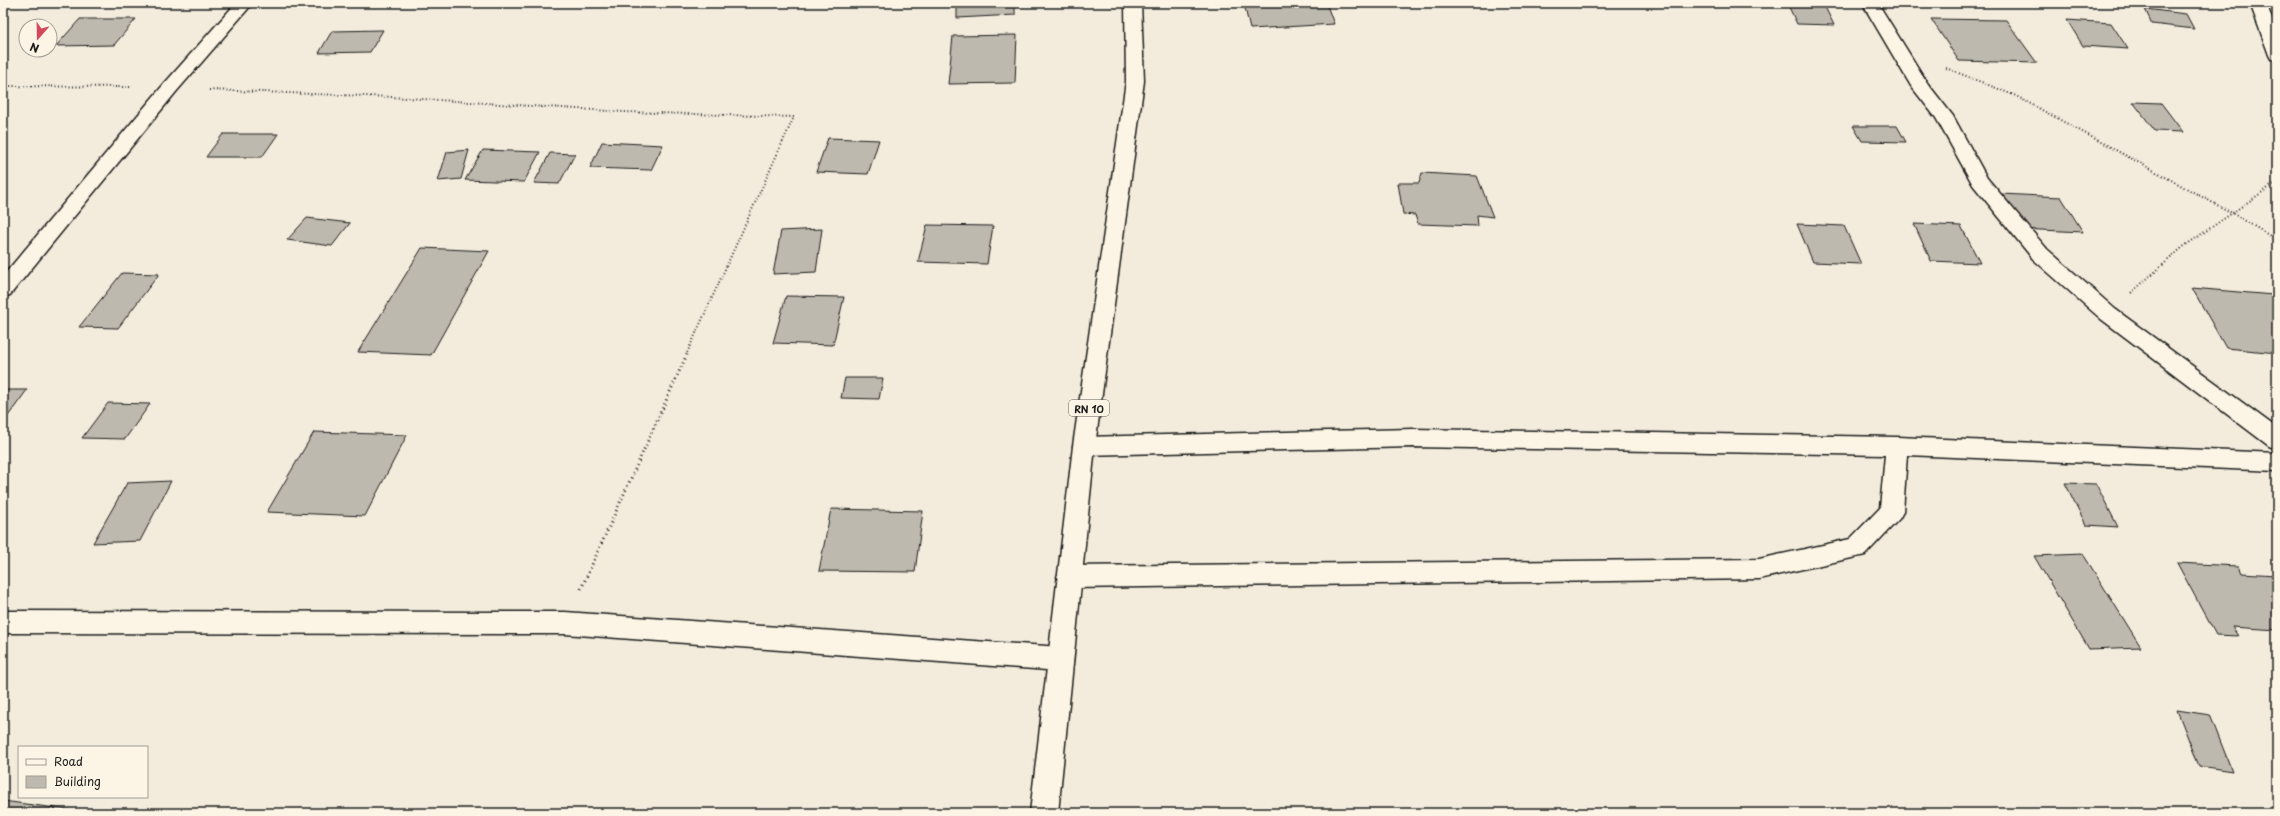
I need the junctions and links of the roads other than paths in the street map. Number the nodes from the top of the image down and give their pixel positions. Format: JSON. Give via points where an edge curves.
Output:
{"nodes":[{"id":1,"x":245,"y":3,"type":"edge"},
{"id":2,"x":1133,"y":3,"type":"edge"},
{"id":3,"x":2258,"y":3,"type":"edge"},
{"id":4,"x":1872,"y":8,"type":"dead end"},
{"id":5,"x":2277,"y":55,"type":"edge"},
{"id":6,"x":3,"y":290,"type":"edge"},
{"id":7,"x":2277,"y":440,"type":"edge"},
{"id":8,"x":1084,"y":446,"type":"junction"},
{"id":9,"x":1897,"y":446,"type":"junction"},
{"id":10,"x":2277,"y":462,"type":"edge"},
{"id":11,"x":1069,"y":577,"type":"junction"},
{"id":12,"x":3,"y":622,"type":"edge"},
{"id":13,"x":1060,"y":659,"type":"junction"},
{"id":14,"x":1044,"y":813,"type":"edge"}],
"edges":[{"from":1,"to":6,"type":"street","via":[[170,88]]},
{"from":2,"to":8,"type":"street","number":"RN 10","via":[[1135,80]]},
{"from":3,"to":5,"type":"street"},
{"from":4,"to":7,"type":"street","via":[[1920,86],[1944,116],[1980,181],[2040,254],[2108,314]]},
{"from":8,"to":9,"type":"street","via":[[1412,438]]},
{"from":8,"to":11,"type":"street","number":"RN 10"},
{"from":9,"to":10,"type":"street"},
{"from":9,"to":11,"type":"street","via":[[1891,512],[1857,548],[1759,569]]},
{"from":11,"to":13,"type":"street","number":"RN 10"},
{"from":12,"to":13,"type":"street","via":[[565,623]]},
{"from":13,"to":14,"type":"street","number":"RN 10"}]}
